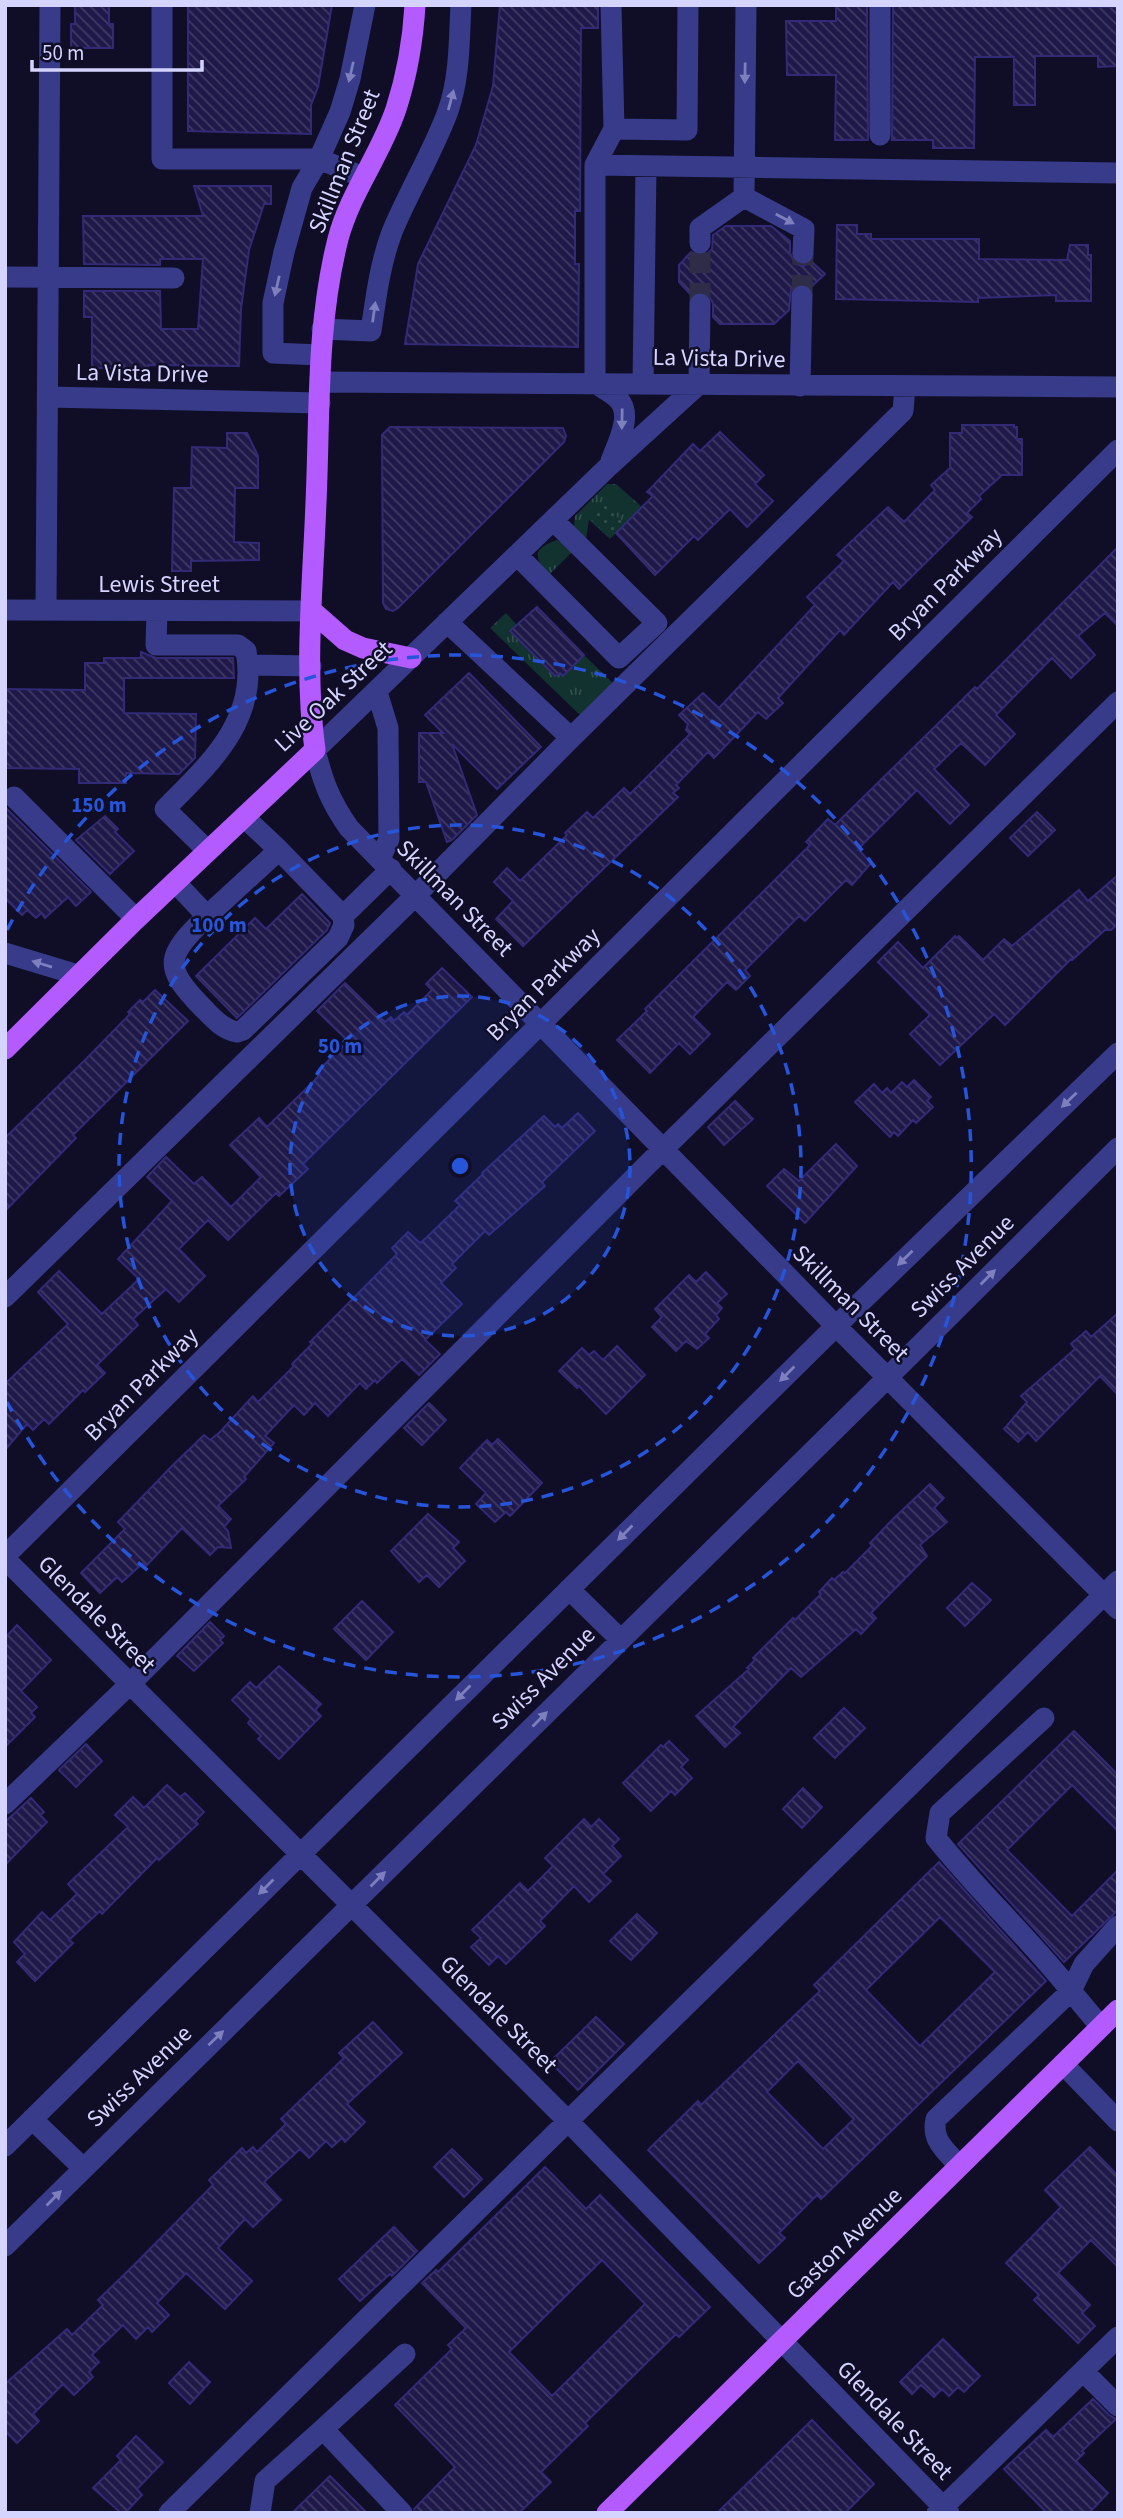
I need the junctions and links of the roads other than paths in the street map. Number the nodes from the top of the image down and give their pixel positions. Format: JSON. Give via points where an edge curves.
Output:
{"nodes":[{"id":1,"x":50,"y":5,"type":"edge"},
{"id":2,"x":162,"y":5,"type":"edge"},
{"id":3,"x":365,"y":5,"type":"edge"},
{"id":4,"x":415,"y":5,"type":"edge"},
{"id":5,"x":461,"y":5,"type":"edge"},
{"id":6,"x":611,"y":5,"type":"edge"},
{"id":7,"x":688,"y":5,"type":"edge"},
{"id":8,"x":746,"y":5,"type":"edge"},
{"id":9,"x":880,"y":5,"type":"edge"},
{"id":10,"x":614,"y":129,"type":"junction"},
{"id":11,"x":880,"y":135,"type":"dead end"},
{"id":12,"x":319,"y":159,"type":"junction"},
{"id":13,"x":595,"y":164,"type":"junction"},
{"id":14,"x":646,"y":166,"type":"junction"},
{"id":15,"x":744,"y":169,"type":"junction"},
{"id":16,"x":1118,"y":173,"type":"edge"},
{"id":17,"x":363,"y":177,"type":"junction"},
{"id":18,"x":744,"y":197,"type":"junction"},
{"id":19,"x":700,"y":243,"type":"tunnel mouth"},
{"id":20,"x":803,"y":253,"type":"tunnel mouth"},
{"id":21,"x":5,"y":277,"type":"edge"},
{"id":22,"x":48,"y":277,"type":"junction"},
{"id":23,"x":174,"y":278,"type":"dead end"},
{"id":24,"x":802,"y":296,"type":"tunnel mouth"},
{"id":25,"x":700,"y":304,"type":"tunnel mouth"},
{"id":26,"x":322,"y":329,"type":"junction"},
{"id":27,"x":320,"y":355,"type":"junction"},
{"id":28,"x":595,"y":383,"type":"junction"},
{"id":29,"x":643,"y":384,"type":"junction"},
{"id":30,"x":699,"y":384,"type":"junction"},
{"id":31,"x":800,"y":386,"type":"junction"},
{"id":32,"x":905,"y":387,"type":"junction"},
{"id":33,"x":1118,"y":387,"type":"edge"},
{"id":34,"x":320,"y":392,"type":"junction"},
{"id":35,"x":48,"y":397,"type":"junction"},
{"id":36,"x":1118,"y":450,"type":"edge"},
{"id":37,"x":609,"y":466,"type":"junction"},
{"id":38,"x":553,"y":520,"type":"junction"},
{"id":39,"x":517,"y":555,"type":"junction"},
{"id":40,"x":5,"y":610,"type":"edge"},
{"id":41,"x":46,"y":610,"type":"junction"},
{"id":42,"x":157,"y":611,"type":"junction"},
{"id":43,"x":237,"y":611,"type":"junction"},
{"id":44,"x":312,"y":611,"type":"junction"},
{"id":45,"x":447,"y":622,"type":"junction"},
{"id":46,"x":238,"y":645,"type":"junction"},
{"id":47,"x":411,"y":658,"type":"junction"},
{"id":48,"x":249,"y":665,"type":"junction"},
{"id":49,"x":311,"y":666,"type":"junction"},
{"id":50,"x":377,"y":692,"type":"junction"},
{"id":51,"x":1118,"y":702,"type":"edge"},
{"id":52,"x":571,"y":738,"type":"junction"},
{"id":53,"x":315,"y":750,"type":"junction"},
{"id":54,"x":14,"y":797,"type":"dead end"},
{"id":55,"x":244,"y":817,"type":"junction"},
{"id":56,"x":279,"y":850,"type":"junction"},
{"id":57,"x":208,"y":851,"type":"junction"},
{"id":58,"x":386,"y":864,"type":"junction"},
{"id":59,"x":175,"y":882,"type":"junction"},
{"id":60,"x":416,"y":895,"type":"junction"},
{"id":61,"x":207,"y":916,"type":"junction"},
{"id":62,"x":343,"y":916,"type":"junction"},
{"id":63,"x":136,"y":919,"type":"junction"},
{"id":64,"x":5,"y":953,"type":"edge"},
{"id":65,"x":78,"y":975,"type":"junction"},
{"id":66,"x":541,"y":1022,"type":"junction"},
{"id":67,"x":5,"y":1049,"type":"edge"},
{"id":68,"x":1118,"y":1052,"type":"edge"},
{"id":69,"x":1118,"y":1148,"type":"edge"},
{"id":70,"x":664,"y":1149,"type":"junction"},
{"id":71,"x":5,"y":1297,"type":"edge"},
{"id":72,"x":836,"y":1326,"type":"junction"},
{"id":73,"x":888,"y":1378,"type":"junction"},
{"id":74,"x":5,"y":1557,"type":"edge"},
{"id":75,"x":569,"y":1588,"type":"junction"},
{"id":76,"x":1113,"y":1595,"type":"edge"},
{"id":77,"x":620,"y":1639,"type":"junction"},
{"id":78,"x":130,"y":1684,"type":"junction"},
{"id":79,"x":1044,"y":1718,"type":"dead end"},
{"id":80,"x":5,"y":1804,"type":"edge"},
{"id":81,"x":300,"y":1853,"type":"junction"},
{"id":82,"x":352,"y":1905,"type":"junction"},
{"id":83,"x":1118,"y":1926,"type":"edge"},
{"id":84,"x":1071,"y":1991,"type":"junction"},
{"id":85,"x":1118,"y":2010,"type":"edge"},
{"id":86,"x":1101,"y":2027,"type":"junction"},
{"id":87,"x":1063,"y":2064,"type":"junction"},
{"id":88,"x":32,"y":2119,"type":"junction"},
{"id":89,"x":568,"y":2121,"type":"junction"},
{"id":90,"x":1118,"y":2121,"type":"edge"},
{"id":91,"x":5,"y":2146,"type":"edge"},
{"id":92,"x":960,"y":2166,"type":"junction"},
{"id":93,"x":83,"y":2168,"type":"junction"},
{"id":94,"x":5,"y":2246,"type":"edge"},
{"id":95,"x":1118,"y":2337,"type":"edge"},
{"id":96,"x":782,"y":2340,"type":"junction"},
{"id":97,"x":405,"y":2354,"type":"dead end"},
{"id":98,"x":1084,"y":2372,"type":"junction"},
{"id":99,"x":1118,"y":2406,"type":"edge"},
{"id":100,"x":323,"y":2429,"type":"junction"},
{"id":101,"x":943,"y":2511,"type":"edge"},
{"id":102,"x":169,"y":2513,"type":"edge"},
{"id":103,"x":260,"y":2513,"type":"edge"},
{"id":104,"x":402,"y":2513,"type":"edge"},
{"id":105,"x":607,"y":2513,"type":"edge"}],
"edges":[{"from":1,"to":22,"type":"street"},
{"from":2,"to":12,"type":"street","via":[[162,159]]},
{"from":3,"to":12,"type":"street","one_way":true,"via":[[344,101]]},
{"from":4,"to":17,"type":"main road","name":"Skillman Street","via":[[412,44],[396,110]]},
{"from":26,"to":5,"type":"street","one_way":true,"via":[[371,331],[392,233],[447,111],[458,69]]},
{"from":6,"to":10,"type":"street"},
{"from":7,"to":10,"type":"street","via":[[687,130]]},
{"from":8,"to":15,"type":"street","one_way":true},
{"from":9,"to":11,"type":"street"},
{"from":10,"to":13,"type":"street"},
{"from":12,"to":17,"type":"street"},
{"from":12,"to":27,"type":"street","one_way":true,"via":[[302,188],[273,303],[274,353]]},
{"from":13,"to":14,"type":"street"},
{"from":13,"to":28,"type":"street"},
{"from":14,"to":15,"type":"street"},
{"from":14,"to":29,"type":"street"},
{"from":15,"to":16,"type":"street"},
{"from":15,"to":18,"type":"street"},
{"from":17,"to":26,"type":"main road","name":"Skillman Street","via":[[340,234]]},
{"from":18,"to":19,"type":"street","via":[[700,228]]},
{"from":18,"to":20,"type":"street","one_way":true,"via":[[804,229]]},
{"from":21,"to":22,"type":"street"},
{"from":22,"to":23,"type":"street"},
{"from":22,"to":35,"type":"street"},
{"from":24,"to":31,"type":"street"},
{"from":25,"to":30,"type":"street"},
{"from":26,"to":27,"type":"main road","name":"Skillman Street"},
{"from":27,"to":34,"type":"main road","name":"Skillman Street"},
{"from":28,"to":29,"type":"street","name":"La Vista Drive"},
{"from":28,"to":34,"type":"street","name":"La Vista Drive"},
{"from":28,"to":37,"type":"street","one_way":true,"via":[[620,400],[624,412]]},
{"from":29,"to":30,"type":"street","name":"La Vista Drive"},
{"from":30,"to":31,"type":"street","name":"La Vista Drive"},
{"from":30,"to":37,"type":"street","name":"Live Oak Street"},
{"from":31,"to":32,"type":"street","name":"La Vista Drive"},
{"from":32,"to":33,"type":"street","name":"La Vista Drive"},
{"from":32,"to":52,"type":"street","via":[[903,411]]},
{"from":34,"to":35,"type":"street","name":"La Vista Drive"},
{"from":34,"to":44,"type":"main road","name":"Skillman Street"},
{"from":35,"to":41,"type":"street"},
{"from":36,"to":66,"type":"street","name":"Bryan Parkway"},
{"from":37,"to":38,"type":"street","name":"Live Oak Street"},
{"from":38,"to":39,"type":"street","name":"Live Oak Street"},
{"from":38,"to":39,"type":"street","via":[[657,623],[620,658]]},
{"from":39,"to":45,"type":"street","name":"Live Oak Street"},
{"from":40,"to":41,"type":"street","name":"Lewis Street"},
{"from":41,"to":42,"type":"street","name":"Lewis Street"},
{"from":42,"to":43,"type":"street","name":"Lewis Street"},
{"from":42,"to":46,"type":"street","via":[[156,645]]},
{"from":43,"to":44,"type":"street","name":"Lewis Street"},
{"from":43,"to":46,"type":"street"},
{"from":44,"to":47,"type":"main road","via":[[345,640]]},
{"from":44,"to":49,"type":"main road","name":"Skillman Street"},
{"from":45,"to":47,"type":"street","name":"Live Oak Street"},
{"from":45,"to":52,"type":"street"},
{"from":46,"to":48,"type":"street","via":[[246,651]]},
{"from":47,"to":50,"type":"street","name":"Live Oak Street"},
{"from":48,"to":49,"type":"street"},
{"from":48,"to":57,"type":"street","via":[[246,696],[217,757],[164,809]]},
{"from":49,"to":53,"type":"main road","name":"Skillman Street"},
{"from":50,"to":53,"type":"street","name":"Live Oak Street"},
{"from":50,"to":58,"type":"street","via":[[388,728]]},
{"from":51,"to":70,"type":"street"},
{"from":52,"to":60,"type":"street"},
{"from":53,"to":55,"type":"main road","name":"Live Oak Street"},
{"from":53,"to":58,"type":"street","name":"Skillman Street","via":[[323,784],[336,811]]},
{"from":54,"to":63,"type":"street"},
{"from":55,"to":56,"type":"street"},
{"from":55,"to":57,"type":"main road","name":"Live Oak Street"},
{"from":56,"to":61,"type":"street"},
{"from":56,"to":62,"type":"street"},
{"from":57,"to":59,"type":"main road","name":"Live Oak Street"},
{"from":58,"to":60,"type":"street","name":"Skillman Street"},
{"from":58,"to":62,"type":"street"},
{"from":59,"to":61,"type":"street"},
{"from":59,"to":63,"type":"main road","name":"Live Oak Street"},
{"from":60,"to":66,"type":"street","name":"Skillman Street"},
{"from":60,"to":71,"type":"street"},
{"from":61,"to":62,"type":"street","via":[[174,955],[176,976],[219,1024],[237,1032],[338,938]]},
{"from":63,"to":65,"type":"main road","name":"Live Oak Street"},
{"from":65,"to":64,"type":"street","one_way":true},
{"from":65,"to":67,"type":"main road","name":"Live Oak Street"},
{"from":66,"to":70,"type":"street","name":"Skillman Street"},
{"from":66,"to":74,"type":"street","name":"Bryan Parkway"},
{"from":68,"to":72,"type":"street","name":"Swiss Avenue","one_way":true},
{"from":73,"to":69,"type":"street","name":"Swiss Avenue","one_way":true},
{"from":70,"to":72,"type":"street","name":"Skillman Street"},
{"from":70,"to":78,"type":"street"},
{"from":72,"to":73,"type":"street","name":"Skillman Street"},
{"from":72,"to":75,"type":"street","name":"Swiss Avenue","one_way":true},
{"from":73,"to":76,"type":"street","name":"Skillman Street"},
{"from":73,"to":77,"type":"street","name":"Swiss Avenue"},
{"from":74,"to":78,"type":"street","name":"Glendale Street"},
{"from":75,"to":77,"type":"street"},
{"from":75,"to":81,"type":"street","name":"Swiss Avenue","one_way":true},
{"from":76,"to":89,"type":"street"},
{"from":82,"to":77,"type":"street","name":"Swiss Avenue","one_way":true},
{"from":78,"to":80,"type":"street"},
{"from":78,"to":81,"type":"street","name":"Glendale Street"},
{"from":79,"to":84,"type":"street","via":[[940,1813],[936,1838]]},
{"from":81,"to":82,"type":"street","name":"Glendale Street"},
{"from":81,"to":88,"type":"street","name":"Swiss Avenue","one_way":true},
{"from":82,"to":89,"type":"street","name":"Glendale Street"},
{"from":93,"to":82,"type":"street","name":"Swiss Avenue","one_way":true},
{"from":83,"to":84,"type":"street","via":[[1084,1964]]},
{"from":84,"to":86,"type":"street"},
{"from":84,"to":92,"type":"street","via":[[936,2119],[936,2140]]},
{"from":85,"to":86,"type":"main road","name":"Gaston Avenue"},
{"from":86,"to":87,"type":"main road","name":"Gaston Avenue"},
{"from":87,"to":90,"type":"street"},
{"from":87,"to":92,"type":"main road","name":"Gaston Avenue"},
{"from":88,"to":91,"type":"street","name":"Swiss Avenue"},
{"from":88,"to":93,"type":"street"},
{"from":89,"to":96,"type":"street","name":"Glendale Street"},
{"from":89,"to":102,"type":"street"},
{"from":92,"to":96,"type":"main road","name":"Gaston Avenue"},
{"from":94,"to":93,"type":"street","name":"Swiss Avenue","one_way":true},
{"from":95,"to":98,"type":"street"},
{"from":96,"to":101,"type":"street","name":"Glendale Street"},
{"from":96,"to":105,"type":"main road","name":"Gaston Avenue"},
{"from":97,"to":100,"type":"street"},
{"from":98,"to":99,"type":"street"},
{"from":98,"to":101,"type":"street"},
{"from":100,"to":103,"type":"street","via":[[265,2481]]},
{"from":100,"to":104,"type":"street"}]}
